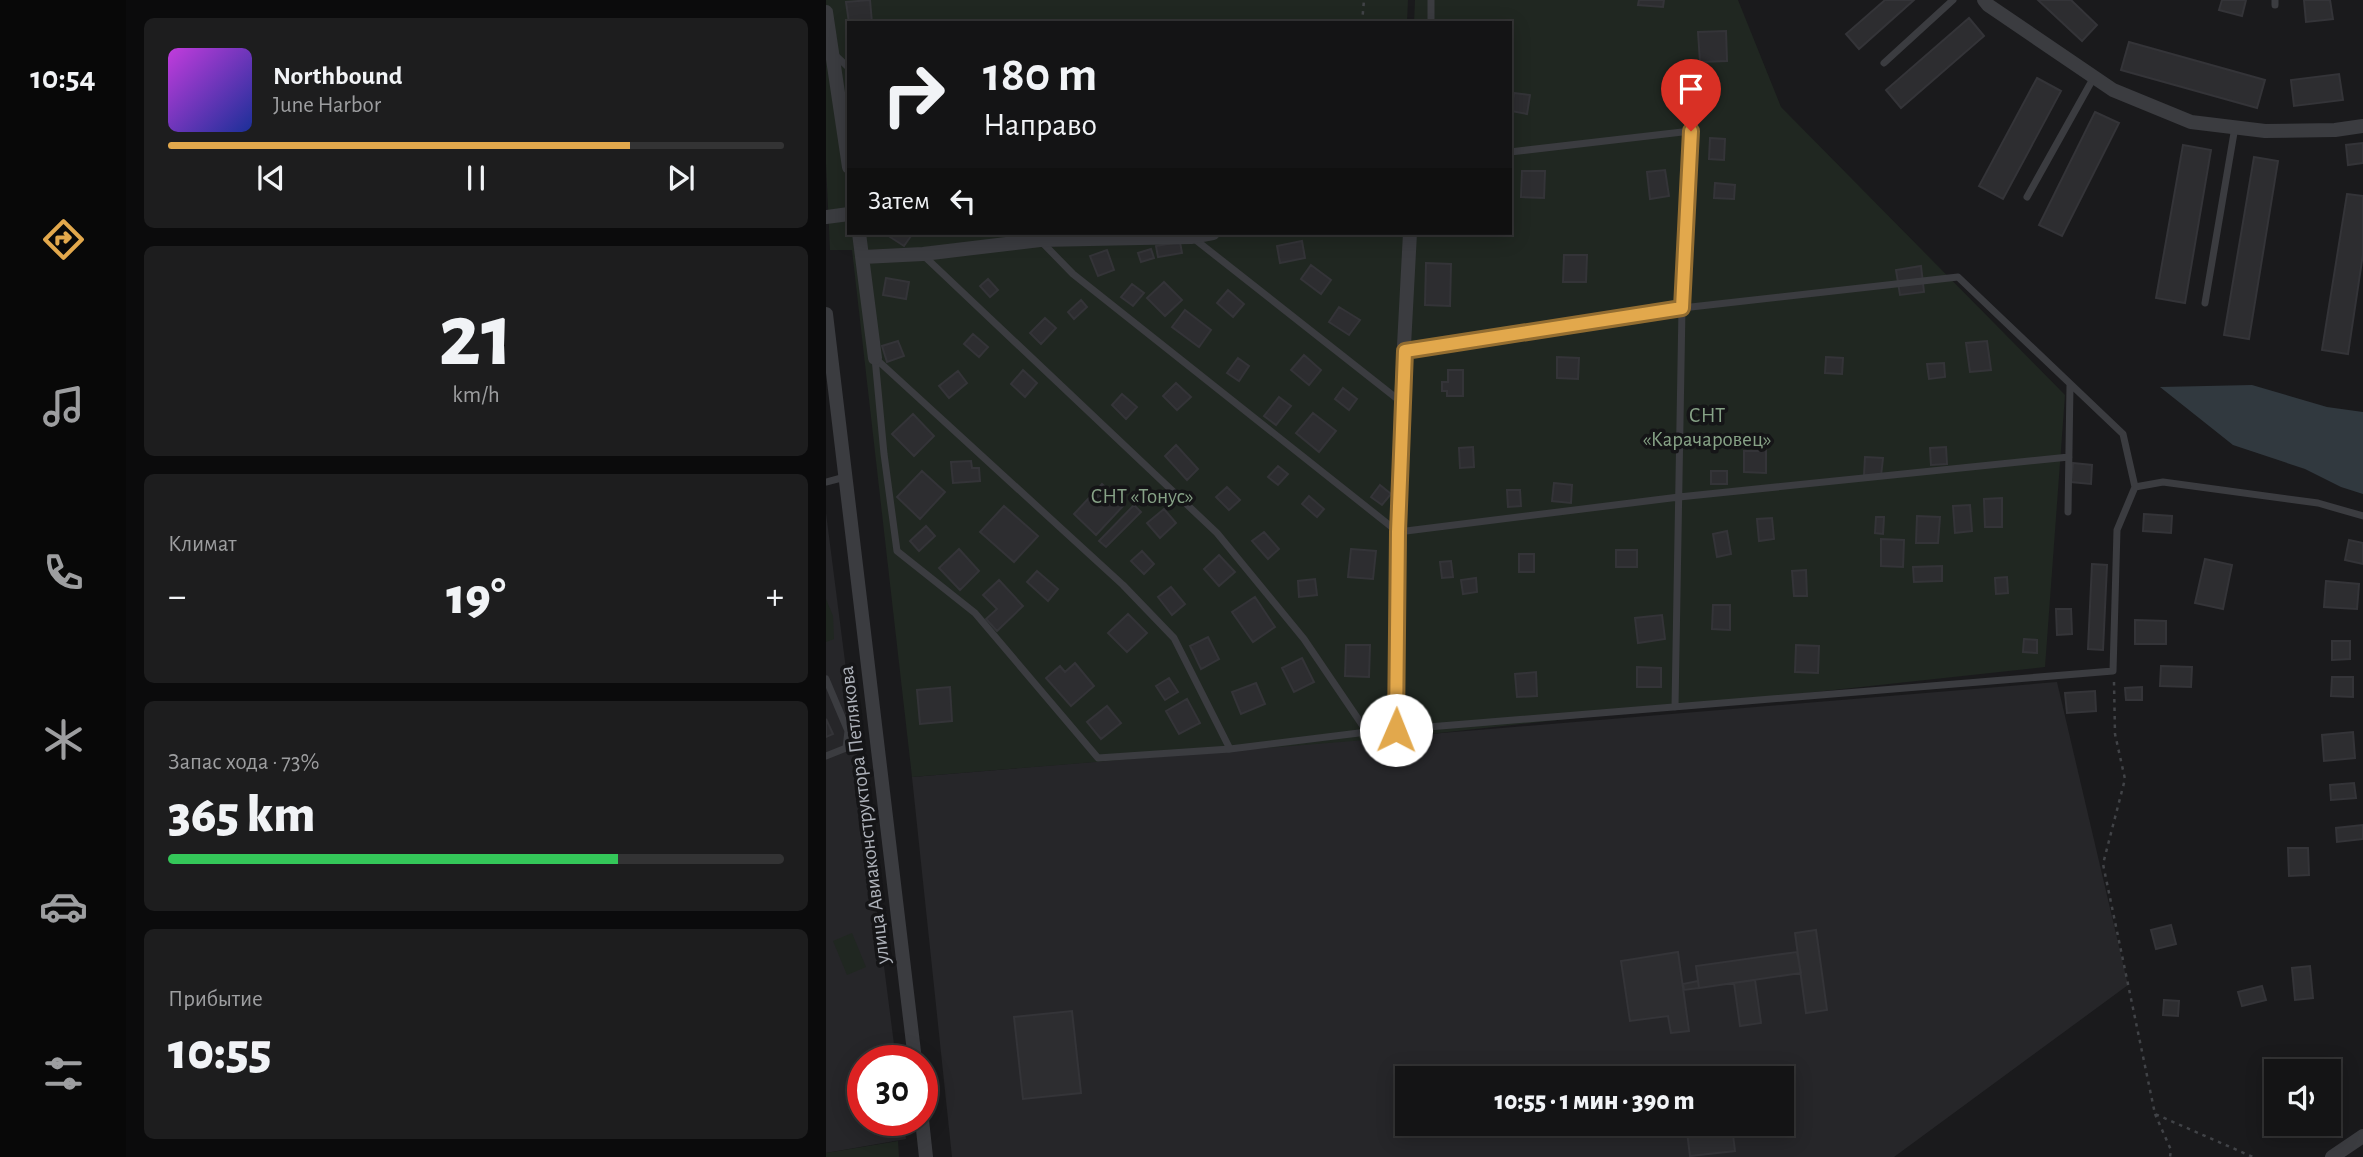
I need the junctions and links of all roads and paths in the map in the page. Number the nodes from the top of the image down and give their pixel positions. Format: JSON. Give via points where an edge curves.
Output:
{"nodes":[{"id":1,"x":1364,"y":0,"type":"edge"},
{"id":2,"x":1431,"y":0,"type":"edge"},
{"id":3,"x":1953,"y":0,"type":"edge"},
{"id":4,"x":1984,"y":0,"type":"edge"},
{"id":5,"x":826,"y":12,"type":"edge"},
{"id":6,"x":1362,"y":21,"type":"edge"},
{"id":7,"x":1431,"y":21,"type":"edge"},
{"id":8,"x":831,"y":51,"type":"junction"},
{"id":9,"x":1884,"y":63,"type":"dead end"},
{"id":10,"x":847,"y":66,"type":"edge"},
{"id":11,"x":2095,"y":77,"type":"junction"},
{"id":12,"x":2363,"y":126,"type":"edge"},
{"id":13,"x":2235,"y":127,"type":"junction"},
{"id":14,"x":1512,"y":152,"type":"edge"},
{"id":15,"x":847,"y":154,"type":"edge"},
{"id":16,"x":2027,"y":197,"type":"dead end"},
{"id":17,"x":847,"y":214,"type":"edge"},
{"id":18,"x":826,"y":216,"type":"edge"},
{"id":19,"x":859,"y":235,"type":"edge"},
{"id":20,"x":1202,"y":235,"type":"edge"},
{"id":21,"x":1410,"y":235,"type":"edge"},
{"id":22,"x":1036,"y":236,"type":"edge"},
{"id":23,"x":1191,"y":237,"type":"junction"},
{"id":24,"x":923,"y":254,"type":"junction"},
{"id":25,"x":863,"y":257,"type":"junction"},
{"id":26,"x":2206,"y":303,"type":"dead end"},
{"id":27,"x":1682,"y":308,"type":"junction"},
{"id":28,"x":826,"y":314,"type":"edge"},
{"id":29,"x":1405,"y":351,"type":"junction"},
{"id":30,"x":875,"y":358,"type":"junction"},
{"id":31,"x":2070,"y":384,"type":"junction"},
{"id":32,"x":1401,"y":402,"type":"junction"},
{"id":33,"x":2069,"y":457,"type":"junction"},
{"id":34,"x":845,"y":477,"type":"junction"},
{"id":35,"x":826,"y":482,"type":"edge"},
{"id":36,"x":2135,"y":487,"type":"junction"},
{"id":37,"x":1679,"y":497,"type":"junction"},
{"id":38,"x":2068,"y":512,"type":"dead end"},
{"id":39,"x":2363,"y":516,"type":"edge"},
{"id":40,"x":1398,"y":532,"type":"junction"},
{"id":41,"x":2113,"y":671,"type":"junction"},
{"id":42,"x":826,"y":679,"type":"edge"},
{"id":43,"x":1675,"y":707,"type":"junction"},
{"id":44,"x":1396,"y":730,"type":"junction"},
{"id":45,"x":1367,"y":732,"type":"junction"},
{"id":46,"x":1230,"y":749,"type":"junction"},
{"id":47,"x":826,"y":756,"type":"edge"},
{"id":48,"x":913,"y":1045,"type":"edge"},
{"id":49,"x":2155,"y":1114,"type":"junction"},
{"id":50,"x":924,"y":1136,"type":"edge"},
{"id":51,"x":2363,"y":1136,"type":"edge"},
{"id":52,"x":926,"y":1157,"type":"edge"},
{"id":53,"x":2170,"y":1157,"type":"edge"},
{"id":54,"x":2253,"y":1157,"type":"edge"},
{"id":55,"x":2332,"y":1157,"type":"edge"}],
"edges":[{"from":1,"to":6,"type":"path"},
{"from":2,"to":7,"type":"lane"},
{"from":3,"to":9,"type":"lane"},
{"from":4,"to":11,"type":"street"},
{"from":5,"to":8,"type":"street"},
{"from":8,"to":10,"type":"lane"},
{"from":8,"to":15,"type":"street"},
{"from":11,"to":13,"type":"street","via":[[2113,90],[2191,122]]},
{"from":11,"to":16,"type":"lane"},
{"from":12,"to":13,"type":"street","via":[[2265,131]]},
{"from":13,"to":26,"type":"lane"},
{"from":14,"to":27,"type":"lane","via":[[1691,131]]},
{"from":17,"to":18,"type":"street"},
{"from":19,"to":25,"type":"street"},
{"from":20,"to":23,"type":"street"},
{"from":21,"to":29,"type":"street"},
{"from":22,"to":23,"type":"street"},
{"from":22,"to":24,"type":"street"},
{"from":22,"to":40,"type":"lane","via":[[1073,274]]},
{"from":23,"to":32,"type":"lane"},
{"from":24,"to":25,"type":"street"},
{"from":24,"to":45,"type":"lane","via":[[1217,533],[1304,639]]},
{"from":25,"to":30,"type":"street"},
{"from":27,"to":29,"type":"lane"},
{"from":27,"to":31,"type":"lane","via":[[1958,277]]},
{"from":27,"to":37,"type":"lane"},
{"from":28,"to":34,"type":"street","name":"улица Авиаконструктора Петлякова"},
{"from":29,"to":32,"type":"street"},
{"from":30,"to":46,"type":"lane","via":[[1123,585],[1174,638]]},
{"from":30,"to":46,"type":"lane","via":[[897,551],[975,613],[1098,758]]},
{"from":31,"to":33,"type":"lane"},
{"from":31,"to":36,"type":"lane","via":[[2123,434]]},
{"from":32,"to":40,"type":"street"},
{"from":33,"to":37,"type":"lane"},
{"from":33,"to":38,"type":"lane"},
{"from":34,"to":35,"type":"lane"},
{"from":34,"to":48,"type":"street","name":"улица Авиаконструктора Петлякова"},
{"from":36,"to":39,"type":"lane","via":[[2163,482],[2318,503]]},
{"from":36,"to":41,"type":"lane","via":[[2117,530]]},
{"from":37,"to":40,"type":"lane"},
{"from":37,"to":43,"type":"lane"},
{"from":40,"to":44,"type":"street"},
{"from":41,"to":43,"type":"lane"},
{"from":41,"to":49,"type":"path","via":[[2115,733],[2125,779],[2104,864]]},
{"from":42,"to":47,"type":"lane","via":[[848,736],[846,748]]},
{"from":43,"to":44,"type":"lane"},
{"from":44,"to":45,"type":"lane"},
{"from":45,"to":46,"type":"lane"},
{"from":49,"to":53,"type":"path"},
{"from":49,"to":54,"type":"path"},
{"from":50,"to":52,"type":"street"},
{"from":51,"to":55,"type":"street"}]}
